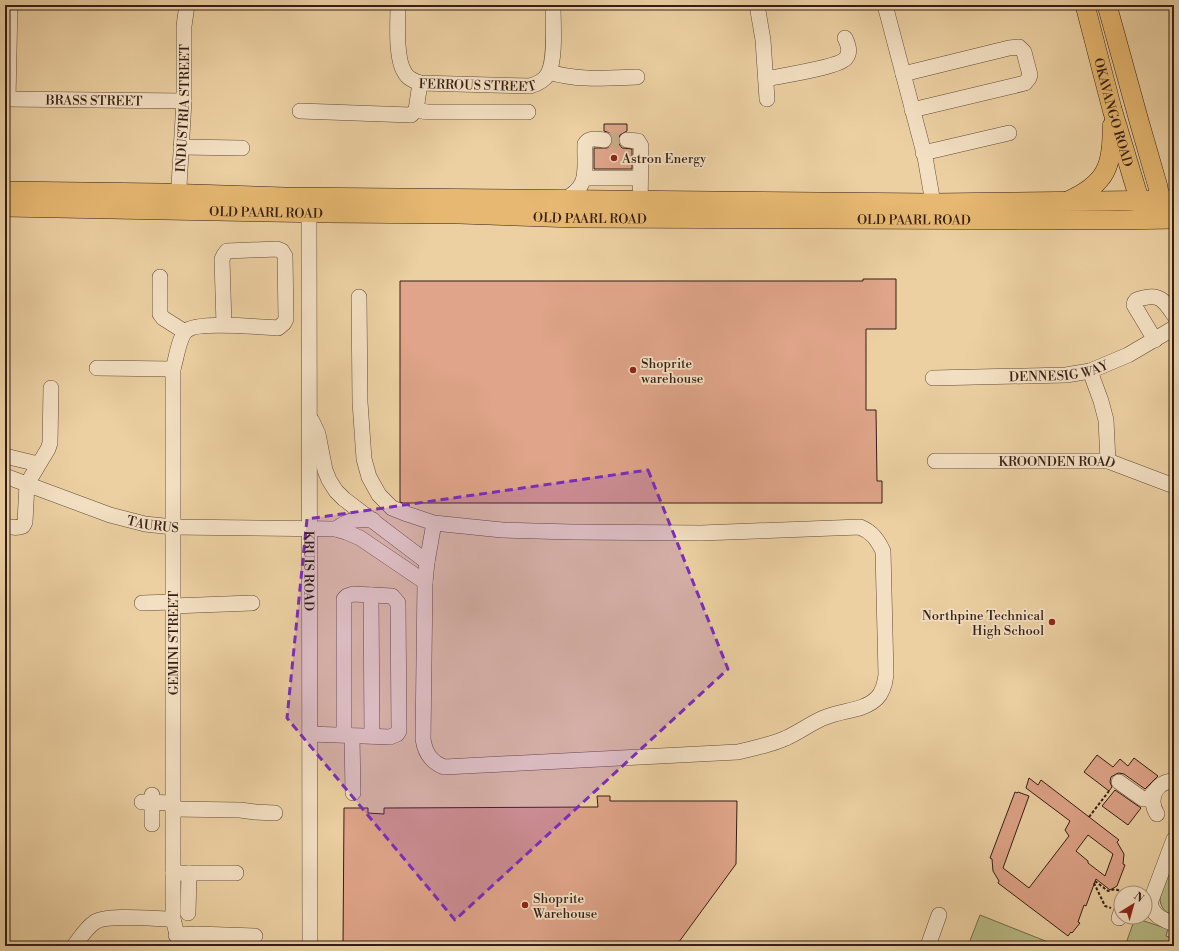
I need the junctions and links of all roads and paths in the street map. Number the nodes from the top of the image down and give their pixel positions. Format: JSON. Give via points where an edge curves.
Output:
{"nodes":[{"id":1,"x":10,"y":5,"type":"edge"},
{"id":2,"x":187,"y":5,"type":"edge"},
{"id":3,"x":398,"y":5,"type":"edge"},
{"id":4,"x":553,"y":5,"type":"edge"},
{"id":5,"x":757,"y":5,"type":"edge"},
{"id":6,"x":885,"y":5,"type":"edge"},
{"id":7,"x":1084,"y":5,"type":"edge"},
{"id":8,"x":1107,"y":5,"type":"edge"},
{"id":9,"x":845,"y":38,"type":"dead end"},
{"id":10,"x":549,"y":72,"type":"junction"},
{"id":11,"x":903,"y":74,"type":"junction"},
{"id":12,"x":638,"y":77,"type":"dead end"},
{"id":13,"x":766,"y":79,"type":"junction"},
{"id":14,"x":420,"y":83,"type":"junction"},
{"id":15,"x":6,"y":99,"type":"edge"},
{"id":16,"x":767,"y":100,"type":"dead end"},
{"id":17,"x":184,"y":101,"type":"junction"},
{"id":18,"x":1112,"y":109,"type":"junction"},
{"id":19,"x":416,"y":110,"type":"junction"},
{"id":20,"x":912,"y":110,"type":"junction"},
{"id":21,"x":300,"y":111,"type":"dead end"},
{"id":22,"x":528,"y":112,"type":"dead end"},
{"id":23,"x":1009,"y":133,"type":"dead end"},
{"id":24,"x":604,"y":140,"type":"tunnel mouth"},
{"id":25,"x":627,"y":140,"type":"tunnel mouth"},
{"id":26,"x":181,"y":147,"type":"junction"},
{"id":27,"x":242,"y":148,"type":"dead end"},
{"id":28,"x":924,"y":153,"type":"junction"},
{"id":29,"x":584,"y":178,"type":"junction"},
{"id":30,"x":640,"y":178,"type":"junction"},
{"id":31,"x":5,"y":191,"type":"edge"},
{"id":32,"x":563,"y":200,"type":"junction"},
{"id":33,"x":1140,"y":200,"type":"junction"},
{"id":34,"x":1167,"y":200,"type":"edge"},
{"id":35,"x":178,"y":202,"type":"junction"},
{"id":36,"x":1065,"y":202,"type":"junction"},
{"id":37,"x":309,"y":205,"type":"junction"},
{"id":38,"x":5,"y":207,"type":"edge"},
{"id":39,"x":640,"y":209,"type":"junction"},
{"id":40,"x":934,"y":211,"type":"junction"},
{"id":41,"x":1169,"y":219,"type":"edge"},
{"id":42,"x":1144,"y":220,"type":"junction"},
{"id":43,"x":160,"y":277,"type":"dead end"},
{"id":44,"x":359,"y":297,"type":"dead end"},
{"id":45,"x":1174,"y":315,"type":"edge"},
{"id":46,"x":224,"y":325,"type":"junction"},
{"id":47,"x":1174,"y":328,"type":"edge"},
{"id":48,"x":183,"y":336,"type":"junction"},
{"id":49,"x":1155,"y":340,"type":"junction"},
{"id":50,"x":97,"y":368,"type":"dead end"},
{"id":51,"x":173,"y":369,"type":"junction"},
{"id":52,"x":1090,"y":371,"type":"junction"},
{"id":53,"x":933,"y":378,"type":"dead end"},
{"id":54,"x":51,"y":388,"type":"dead end"},
{"id":55,"x":309,"y":414,"type":"junction"},
{"id":56,"x":5,"y":456,"type":"edge"},
{"id":57,"x":935,"y":461,"type":"dead end"},
{"id":58,"x":1108,"y":461,"type":"junction"},
{"id":59,"x":38,"y":464,"type":"junction"},
{"id":60,"x":5,"y":476,"type":"edge"},
{"id":61,"x":27,"y":484,"type":"junction"},
{"id":62,"x":1174,"y":486,"type":"edge"},
{"id":63,"x":373,"y":520,"type":"junction"},
{"id":64,"x":434,"y":523,"type":"junction"},
{"id":65,"x":5,"y":525,"type":"edge"},
{"id":66,"x":173,"y":527,"type":"junction"},
{"id":67,"x":309,"y":529,"type":"junction"},
{"id":68,"x":336,"y":529,"type":"junction"},
{"id":69,"x":427,"y":562,"type":"junction"},
{"id":70,"x":425,"y":582,"type":"junction"},
{"id":71,"x":371,"y":595,"type":"junction"},
{"id":72,"x":142,"y":603,"type":"dead end"},
{"id":73,"x":172,"y":604,"type":"junction"},
{"id":74,"x":252,"y":604,"type":"dead end"},
{"id":75,"x":310,"y":734,"type":"junction"},
{"id":76,"x":348,"y":735,"type":"junction"},
{"id":77,"x":372,"y":736,"type":"junction"},
{"id":78,"x":1174,"y":781,"type":"edge"},
{"id":79,"x":1114,"y":786,"type":"joint"},
{"id":80,"x":1155,"y":791,"type":"junction"},
{"id":81,"x":353,"y":793,"type":"dead end"},
{"id":82,"x":173,"y":806,"type":"junction"},
{"id":83,"x":275,"y":813,"type":"dead end"},
{"id":84,"x":1157,"y":814,"type":"dead end"},
{"id":85,"x":1089,"y":817,"type":"dead end"},
{"id":86,"x":152,"y":824,"type":"dead end"},
{"id":87,"x":1174,"y":839,"type":"edge"},
{"id":88,"x":173,"y":873,"type":"junction"},
{"id":89,"x":189,"y":873,"type":"junction"},
{"id":90,"x":236,"y":873,"type":"dead end"},
{"id":91,"x":1113,"y":890,"type":"edge"},
{"id":92,"x":1105,"y":906,"type":"dead end"},
{"id":93,"x":188,"y":913,"type":"dead end"},
{"id":94,"x":939,"y":915,"type":"dead end"},
{"id":95,"x":1153,"y":915,"type":"edge"},
{"id":96,"x":173,"y":919,"type":"junction"},
{"id":97,"x":1166,"y":921,"type":"edge"},
{"id":98,"x":256,"y":936,"type":"dead end"},
{"id":99,"x":178,"y":940,"type":"edge"},
{"id":100,"x":74,"y":946,"type":"edge"},
{"id":101,"x":310,"y":946,"type":"edge"},
{"id":102,"x":928,"y":946,"type":"edge"}],
"edges":[{"from":1,"to":15,"type":"street"},
{"from":2,"to":17,"type":"street","name":"INDUSTRIA STREET","via":[[184,26]]},
{"from":3,"to":14,"type":"street","name":"FERROUS STREET","via":[[401,65],[405,74]]},
{"from":4,"to":10,"type":"street","name":"FERROUS STREET","via":[[552,64]]},
{"from":5,"to":13,"type":"street"},
{"from":6,"to":11,"type":"street"},
{"from":7,"to":18,"type":"main road","name":"OKAVANGO ROAD"},
{"from":8,"to":34,"type":"main road","name":"OKAVANGO ROAD","via":[[1158,187]]},
{"from":9,"to":13,"type":"street","via":[[849,52],[843,62]]},
{"from":10,"to":12,"type":"street","via":[[575,78]]},
{"from":10,"to":14,"type":"street","name":"FERROUS STREET","via":[[540,83],[530,86]]},
{"from":11,"to":20,"type":"street"},
{"from":11,"to":20,"type":"street","via":[[1019,47],[1024,52],[1030,75],[1025,83]]},
{"from":13,"to":16,"type":"street"},
{"from":14,"to":19,"type":"street"},
{"from":15,"to":17,"type":"street","name":"BRASS STREET"},
{"from":17,"to":26,"type":"street","name":"INDUSTRIA STREET"},
{"from":18,"to":33,"type":"main road","name":"OKAVANGO ROAD"},
{"from":18,"to":36,"type":"main road","via":[[1112,150],[1106,172],[1090,189]]},
{"from":19,"to":21,"type":"street","via":[[411,116]]},
{"from":19,"to":22,"type":"street"},
{"from":20,"to":28,"type":"street"},
{"from":23,"to":28,"type":"street"},
{"from":24,"to":29,"type":"street","via":[[586,141]]},
{"from":25,"to":30,"type":"street","via":[[635,140],[640,144]]},
{"from":26,"to":27,"type":"street"},
{"from":26,"to":35,"type":"street","name":"INDUSTRIA STREET"},
{"from":28,"to":40,"type":"street"},
{"from":29,"to":30,"type":"street"},
{"from":29,"to":32,"type":"street","via":[[577,192]]},
{"from":30,"to":39,"type":"street"},
{"from":31,"to":35,"type":"main road","name":"OLD PAARL ROAD"},
{"from":32,"to":37,"type":"main road","name":"OLD PAARL ROAD"},
{"from":32,"to":39,"type":"main road","name":"OLD PAARL ROAD"},
{"from":33,"to":34,"type":"main road","name":"OLD PAARL ROAD"},
{"from":33,"to":36,"type":"main road","name":"OLD PAARL ROAD"},
{"from":33,"to":42,"type":"main road","name":"OKAVANGO ROAD"},
{"from":34,"to":41,"type":"main road","name":"OKAVANGO ROAD"},
{"from":35,"to":37,"type":"main road","name":"OLD PAARL ROAD"},
{"from":35,"to":38,"type":"main road","name":"OLD PAARL ROAD"},
{"from":36,"to":40,"type":"main road","name":"OLD PAARL ROAD"},
{"from":37,"to":39,"type":"main road","name":"OLD PAARL ROAD","via":[[575,218]]},
{"from":37,"to":55,"type":"street","name":"KRUIS ROAD"},
{"from":39,"to":40,"type":"main road","name":"OLD PAARL ROAD"},
{"from":40,"to":42,"type":"main road","name":"OLD PAARL ROAD"},
{"from":41,"to":42,"type":"main road","name":"OLD PAARL ROAD"},
{"from":43,"to":48,"type":"street","via":[[160,314]]},
{"from":44,"to":64,"type":"street","via":[[360,402],[364,460],[369,477],[379,495],[392,508]]},
{"from":45,"to":49,"type":"street","via":[[1158,297],[1149,296],[1136,300],[1134,304]]},
{"from":46,"to":46,"type":"street","via":[[222,259],[227,251],[282,251],[285,256],[284,324],[278,328]]},
{"from":46,"to":48,"type":"street","via":[[190,328]]},
{"from":47,"to":49,"type":"street","name":"DENNESIG WAY"},
{"from":48,"to":51,"type":"street","name":"GEMINI STREET"},
{"from":49,"to":52,"type":"street","name":"DENNESIG WAY"},
{"from":50,"to":51,"type":"street"},
{"from":51,"to":66,"type":"street","name":"GEMINI STREET"},
{"from":52,"to":53,"type":"street","name":"DENNESIG WAY","via":[[1066,375]]},
{"from":52,"to":58,"type":"street","via":[[1106,420]]},
{"from":54,"to":59,"type":"street","via":[[50,443]]},
{"from":55,"to":63,"type":"street","via":[[318,434],[328,480],[344,499]]},
{"from":55,"to":67,"type":"street","name":"KRUIS ROAD"},
{"from":56,"to":59,"type":"street"},
{"from":57,"to":58,"type":"street","name":"KROONDEN ROAD"},
{"from":58,"to":62,"type":"street","name":"KROONDEN ROAD"},
{"from":59,"to":61,"type":"street"},
{"from":60,"to":61,"type":"street","name":"TAURUS"},
{"from":61,"to":65,"type":"street","via":[[23,526]]},
{"from":61,"to":66,"type":"street","name":"TAURUS","via":[[110,515],[145,524]]},
{"from":63,"to":68,"type":"street","via":[[352,520]]},
{"from":63,"to":69,"type":"street"},
{"from":64,"to":69,"type":"street"},
{"from":64,"to":70,"type":"street","via":[[502,530],[579,532],[701,533],[860,527],[876,538],[883,551],[886,675],[884,686],[879,697],[870,703],[820,719],[771,744],[738,752],[444,767],[436,764],[429,756],[423,739]]},
{"from":66,"to":67,"type":"street","name":"TAURUS"},
{"from":66,"to":73,"type":"street","name":"GEMINI STREET"},
{"from":67,"to":68,"type":"street","name":"TAURUS"},
{"from":67,"to":75,"type":"street","name":"KRUIS ROAD"},
{"from":68,"to":70,"type":"street","via":[[360,538]]},
{"from":69,"to":70,"type":"street"},
{"from":71,"to":76,"type":"street","via":[[349,595],[344,599]]},
{"from":71,"to":77,"type":"street"},
{"from":71,"to":77,"type":"street","via":[[392,596],[398,603],[399,723],[399,731],[394,736]]},
{"from":72,"to":73,"type":"street"},
{"from":73,"to":74,"type":"street"},
{"from":73,"to":82,"type":"street","name":"GEMINI STREET"},
{"from":75,"to":76,"type":"street"},
{"from":75,"to":101,"type":"street","name":"KRUIS ROAD"},
{"from":76,"to":77,"type":"street"},
{"from":76,"to":81,"type":"street"},
{"from":78,"to":80,"type":"street","via":[[1164,783]]},
{"from":79,"to":80,"type":"street","via":[[1143,799],[1148,799]]},
{"from":79,"to":85,"type":"path"},
{"from":80,"to":84,"type":"street","via":[[1153,805]]},
{"from":82,"to":83,"type":"street"},
{"from":82,"to":86,"type":"street","via":[[149,800]]},
{"from":82,"to":88,"type":"street","name":"GEMINI STREET"},
{"from":87,"to":97,"type":"street","via":[[1150,903],[1153,912]]},
{"from":88,"to":89,"type":"street"},
{"from":88,"to":96,"type":"street","name":"GEMINI STREET"},
{"from":89,"to":90,"type":"street"},
{"from":89,"to":93,"type":"street"},
{"from":91,"to":92,"type":"path","via":[[1108,891],[1095,882]]},
{"from":94,"to":102,"type":"street"},
{"from":95,"to":97,"type":"street"},
{"from":96,"to":99,"type":"street","name":"GEMINI STREET"},
{"from":96,"to":100,"type":"street","via":[[98,920]]},
{"from":98,"to":99,"type":"street","via":[[197,934]]}]}
